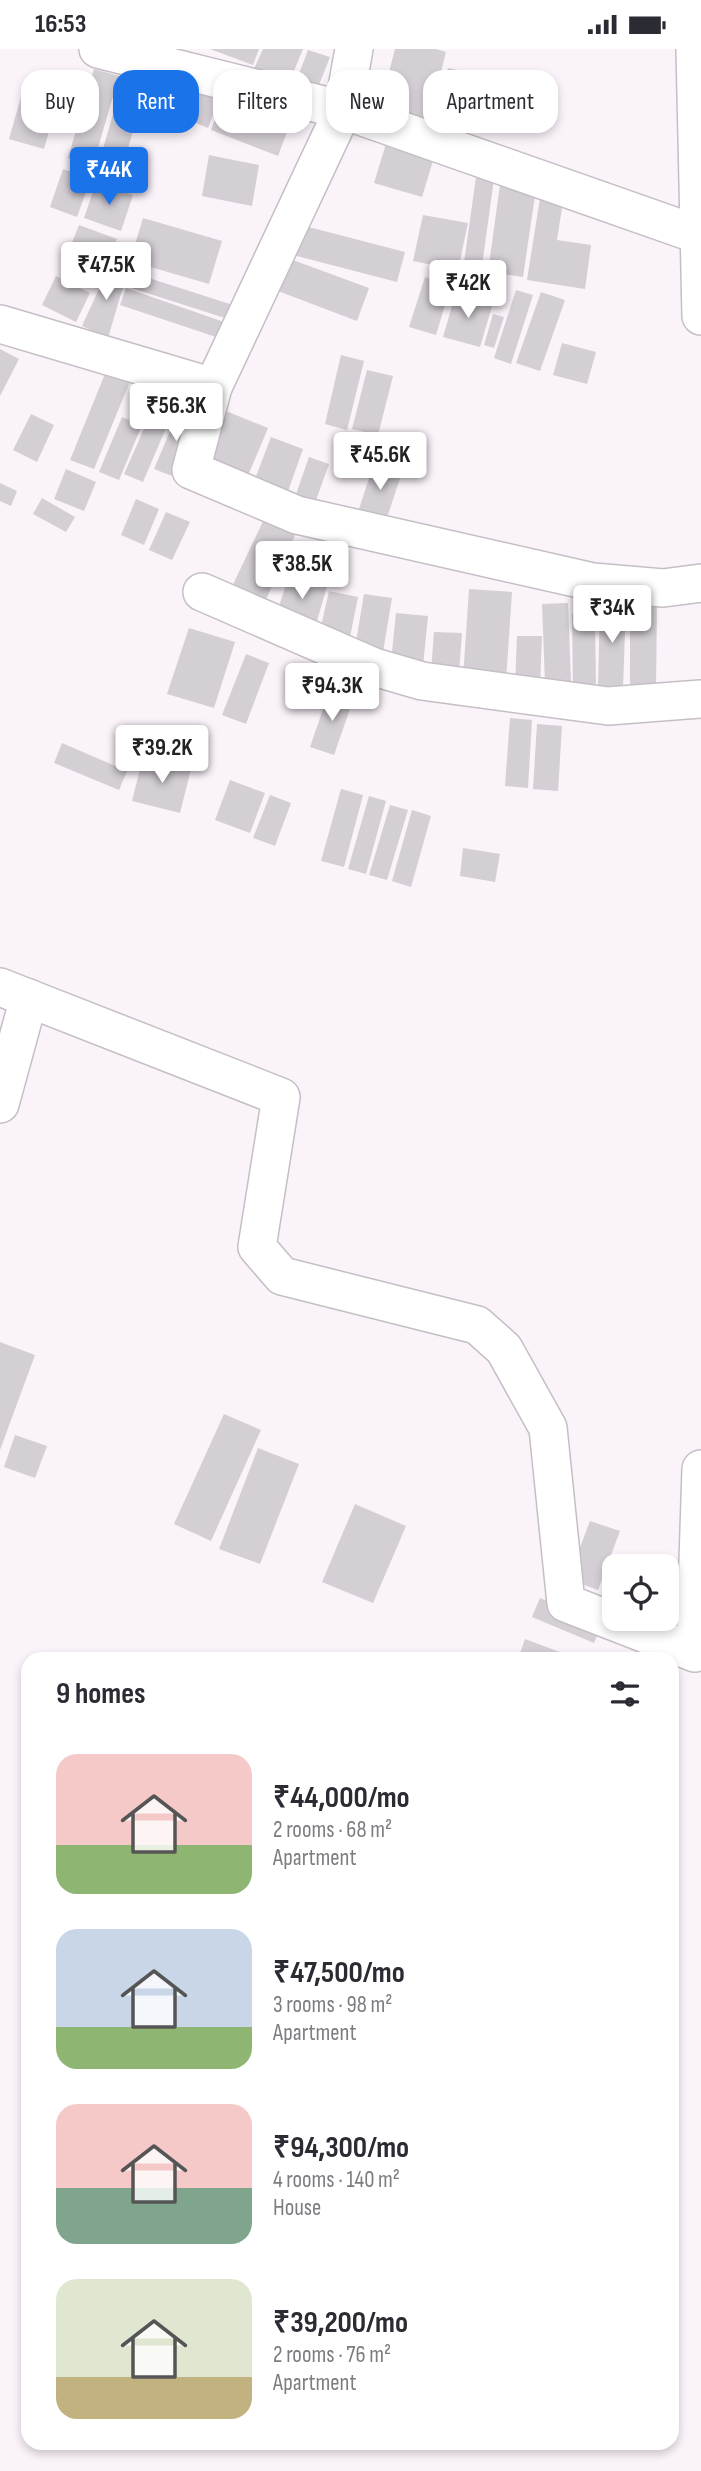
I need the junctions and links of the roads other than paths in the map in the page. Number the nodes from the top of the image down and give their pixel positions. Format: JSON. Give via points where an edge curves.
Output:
{"nodes":[{"id":1,"x":98,"y":49,"type":"edge"},
{"id":2,"x":354,"y":49,"type":"edge"},
{"id":3,"x":695,"y":49,"type":"edge"},
{"id":4,"x":350,"y":70,"type":"edge"},
{"id":5,"x":326,"y":106,"type":"edge"},
{"id":6,"x":332,"y":133,"type":"edge"},
{"id":7,"x":409,"y":133,"type":"edge"},
{"id":8,"x":699,"y":235,"type":"junction"},
{"id":9,"x":701,"y":316,"type":"edge"},
{"id":10,"x":0,"y":324,"type":"edge"},
{"id":11,"x":213,"y":387,"type":"junction"},
{"id":12,"x":701,"y":583,"type":"edge"},
{"id":13,"x":202,"y":592,"type":"dead end"},
{"id":14,"x":701,"y":699,"type":"edge"},
{"id":15,"x":15,"y":993,"type":"edge"},
{"id":16,"x":0,"y":1104,"type":"edge"},
{"id":17,"x":701,"y":1469,"type":"edge"}],
"edges":[{"from":1,"to":5,"type":"street"},
{"from":2,"to":4,"type":"street"},
{"from":3,"to":8,"type":"street"},
{"from":6,"to":11,"type":"street"},
{"from":7,"to":8,"type":"street"},
{"from":8,"to":9,"type":"street"},
{"from":10,"to":11,"type":"street"},
{"from":11,"to":12,"type":"street","via":[[191,470],[298,515],[593,582],[663,588]]},
{"from":13,"to":14,"type":"street","via":[[374,667],[422,681],[608,706]]},
{"from":15,"to":16,"type":"street"},
{"from":15,"to":17,"type":"street","via":[[281,1097],[257,1247],[282,1276],[477,1325],[504,1349],[548,1428],[566,1603],[695,1653]]}]}
